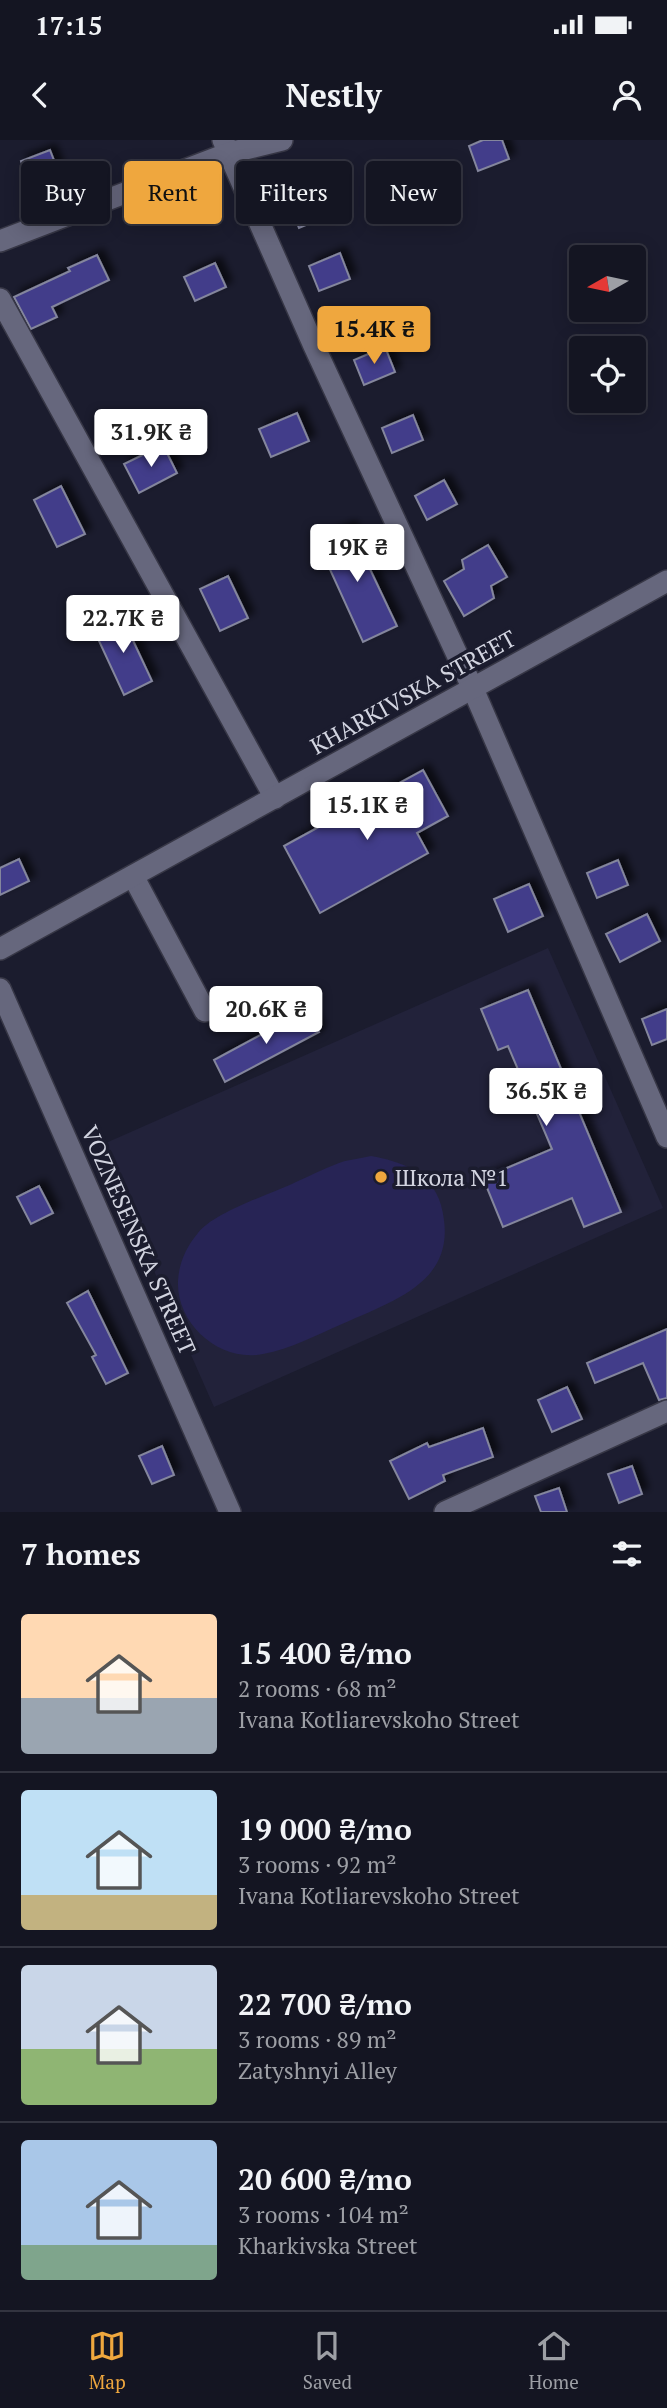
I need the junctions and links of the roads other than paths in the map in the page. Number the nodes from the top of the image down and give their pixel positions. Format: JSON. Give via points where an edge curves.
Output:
{"nodes":[{"id":1,"x":282,"y":140,"type":"edge"},
{"id":2,"x":226,"y":146,"type":"edge"},
{"id":3,"x":0,"y":242,"type":"edge"},
{"id":4,"x":0,"y":299,"type":"edge"},
{"id":5,"x":667,"y":581,"type":"edge"},
{"id":6,"x":473,"y":689,"type":"junction"},
{"id":7,"x":275,"y":798,"type":"junction"},
{"id":8,"x":133,"y":876,"type":"junction"},
{"id":9,"x":0,"y":950,"type":"edge"},
{"id":10,"x":0,"y":989,"type":"edge"},
{"id":11,"x":205,"y":1011,"type":"dead end"},
{"id":12,"x":667,"y":1137,"type":"edge"},
{"id":13,"x":667,"y":1411,"type":"edge"},
{"id":14,"x":230,"y":1512,"type":"edge"},
{"id":15,"x":445,"y":1512,"type":"edge"}],
"edges":[{"from":1,"to":2,"type":"street"},
{"from":2,"to":3,"type":"street"},
{"from":2,"to":6,"type":"street"},
{"from":4,"to":7,"type":"street"},
{"from":5,"to":6,"type":"street","name":"KHARKIVSKA STREET"},
{"from":6,"to":7,"type":"street","name":"KHARKIVSKA STREET"},
{"from":6,"to":12,"type":"street"},
{"from":7,"to":8,"type":"street","name":"KHARKIVSKA STREET"},
{"from":8,"to":9,"type":"street","name":"KHARKIVSKA STREET"},
{"from":8,"to":11,"type":"street"},
{"from":10,"to":14,"type":"street","name":"VOZNESENSKA STREET"},
{"from":13,"to":15,"type":"street"}]}
